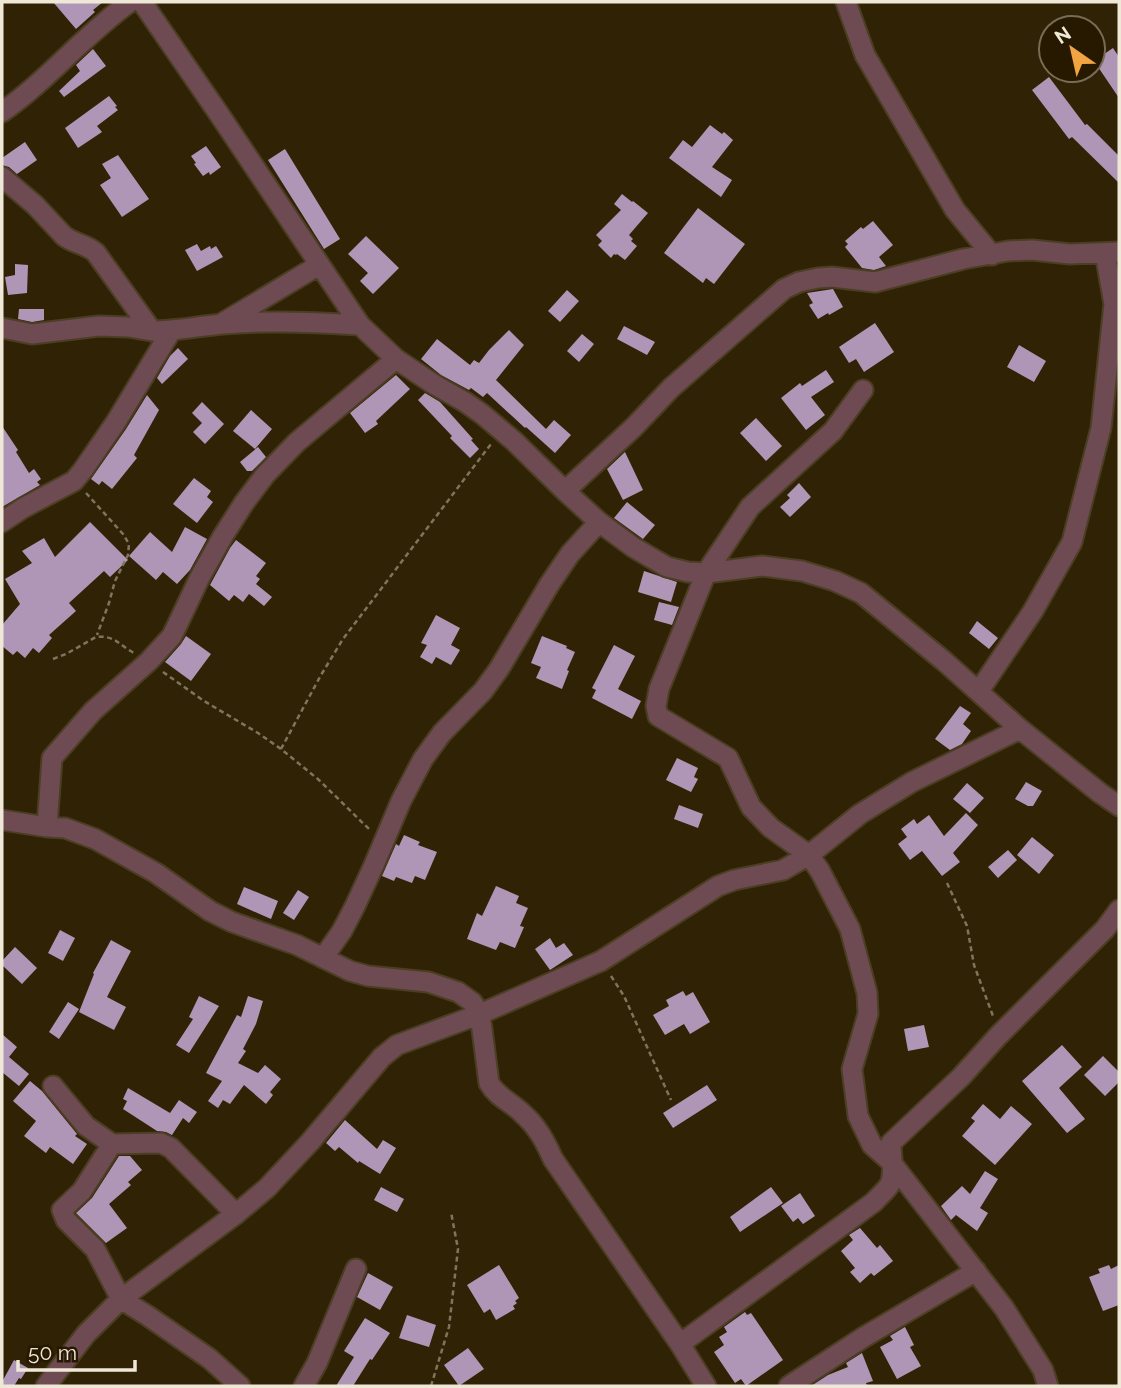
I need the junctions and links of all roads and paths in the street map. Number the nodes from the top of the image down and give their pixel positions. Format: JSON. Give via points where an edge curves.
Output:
{"nodes":[{"id":1,"x":130,"y":2,"type":"edge"},
{"id":2,"x":142,"y":2,"type":"edge"},
{"id":3,"x":846,"y":2,"type":"edge"},
{"id":4,"x":2,"y":112,"type":"edge"},
{"id":5,"x":2,"y":177,"type":"edge"},
{"id":6,"x":1112,"y":252,"type":"edge"},
{"id":7,"x":992,"y":255,"type":"junction"},
{"id":8,"x":319,"y":265,"type":"junction"},
{"id":9,"x":220,"y":324,"type":"junction"},
{"id":10,"x":360,"y":325,"type":"junction"},
{"id":11,"x":2,"y":328,"type":"edge"},
{"id":12,"x":161,"y":331,"type":"junction"},
{"id":13,"x":396,"y":359,"type":"junction"},
{"id":14,"x":863,"y":390,"type":"dead end"},
{"id":15,"x":501,"y":430,"type":"junction"},
{"id":16,"x":74,"y":481,"type":"junction"},
{"id":17,"x":565,"y":491,"type":"junction"},
{"id":18,"x":2,"y":522,"type":"edge"},
{"id":19,"x":599,"y":522,"type":"junction"},
{"id":20,"x":706,"y":573,"type":"junction"},
{"id":21,"x":96,"y":637,"type":"junction"},
{"id":22,"x":53,"y":659,"type":"dead end"},
{"id":23,"x":149,"y":662,"type":"junction"},
{"id":24,"x":979,"y":691,"type":"junction"},
{"id":25,"x":1020,"y":729,"type":"junction"},
{"id":26,"x":281,"y":749,"type":"junction"},
{"id":27,"x":1119,"y":807,"type":"edge"},
{"id":28,"x":2,"y":820,"type":"edge"},
{"id":29,"x":47,"y":827,"type":"junction"},
{"id":30,"x":384,"y":843,"type":"junction"},
{"id":31,"x":808,"y":855,"type":"junction"},
{"id":32,"x":947,"y":883,"type":"dead end"},
{"id":33,"x":1119,"y":910,"type":"edge"},
{"id":34,"x":323,"y":958,"type":"junction"},
{"id":35,"x":601,"y":961,"type":"junction"},
{"id":36,"x":480,"y":1014,"type":"junction"},
{"id":37,"x":998,"y":1036,"type":"junction"},
{"id":38,"x":54,"y":1086,"type":"dead end"},
{"id":39,"x":671,"y":1100,"type":"dead end"},
{"id":40,"x":112,"y":1144,"type":"junction"},
{"id":41,"x":891,"y":1162,"type":"junction"},
{"id":42,"x":450,"y":1212,"type":"dead end"},
{"id":43,"x":236,"y":1214,"type":"junction"},
{"id":44,"x":356,"y":1269,"type":"dead end"},
{"id":45,"x":976,"y":1271,"type":"junction"},
{"id":46,"x":121,"y":1300,"type":"junction"},
{"id":47,"x":680,"y":1345,"type":"junction"},
{"id":48,"x":46,"y":1386,"type":"edge"},
{"id":49,"x":240,"y":1386,"type":"edge"},
{"id":50,"x":304,"y":1386,"type":"edge"},
{"id":51,"x":431,"y":1386,"type":"edge"},
{"id":52,"x":706,"y":1386,"type":"edge"},
{"id":53,"x":789,"y":1386,"type":"edge"},
{"id":54,"x":1048,"y":1386,"type":"edge"}],
"edges":[{"from":1,"to":4,"type":"street"},
{"from":2,"to":8,"type":"street"},
{"from":3,"to":7,"type":"street","via":[[865,55],[955,210]]},
{"from":5,"to":12,"type":"street","via":[[64,236],[96,253]]},
{"from":6,"to":7,"type":"street","via":[[1032,250]]},
{"from":6,"to":24,"type":"street","via":[[1114,304],[1101,428],[1072,542]]},
{"from":7,"to":17,"type":"street","via":[[875,282],[832,277],[792,285],[671,388]]},
{"from":8,"to":9,"type":"street"},
{"from":8,"to":10,"type":"street"},
{"from":9,"to":10,"type":"street"},
{"from":9,"to":12,"type":"street"},
{"from":10,"to":13,"type":"street"},
{"from":11,"to":12,"type":"street","via":[[32,334],[99,326]]},
{"from":12,"to":16,"type":"street","via":[[111,431]]},
{"from":13,"to":15,"type":"street"},
{"from":13,"to":23,"type":"street","via":[[265,475],[223,536],[172,636]]},
{"from":14,"to":20,"type":"street","via":[[833,431],[750,507]]},
{"from":15,"to":17,"type":"street"},
{"from":15,"to":26,"type":"path","via":[[343,639]]},
{"from":16,"to":18,"type":"street"},
{"from":16,"to":21,"type":"path","via":[[130,544]]},
{"from":17,"to":19,"type":"street"},
{"from":19,"to":20,"type":"street","via":[[667,567]]},
{"from":19,"to":30,"type":"street","via":[[563,564],[483,691],[423,759]]},
{"from":20,"to":24,"type":"street","via":[[762,566],[835,581],[861,593]]},
{"from":20,"to":31,"type":"street","via":[[659,689],[658,716],[728,758],[751,807]]},
{"from":21,"to":22,"type":"path"},
{"from":21,"to":23,"type":"path","via":[[109,637]]},
{"from":23,"to":26,"type":"path"},
{"from":23,"to":29,"type":"street","via":[[93,711],[52,758]]},
{"from":24,"to":25,"type":"street"},
{"from":25,"to":27,"type":"street"},
{"from":25,"to":31,"type":"street","via":[[912,782],[860,814]]},
{"from":26,"to":30,"type":"path"},
{"from":28,"to":29,"type":"street"},
{"from":29,"to":34,"type":"street","via":[[95,839],[232,922]]},
{"from":30,"to":34,"type":"street","via":[[342,931]]},
{"from":31,"to":35,"type":"street","via":[[783,870],[718,886]]},
{"from":31,"to":41,"type":"street","via":[[850,929],[868,1013],[852,1069],[858,1116],[872,1145]]},
{"from":32,"to":37,"type":"path","via":[[967,926],[974,965]]},
{"from":33,"to":37,"type":"street"},
{"from":34,"to":36,"type":"street","via":[[359,974],[428,982],[458,992]]},
{"from":35,"to":36,"type":"street"},
{"from":35,"to":39,"type":"path","via":[[624,996]]},
{"from":36,"to":43,"type":"street","via":[[397,1045],[382,1056],[310,1142]]},
{"from":36,"to":47,"type":"street","via":[[494,1092],[541,1134],[553,1159]]},
{"from":37,"to":41,"type":"street","via":[[891,1143]]},
{"from":38,"to":40,"type":"street","via":[[86,1126]]},
{"from":40,"to":43,"type":"street","via":[[161,1143],[172,1148]]},
{"from":40,"to":46,"type":"street","via":[[82,1191],[62,1210],[95,1249]]},
{"from":41,"to":45,"type":"street"},
{"from":41,"to":47,"type":"street","via":[[889,1185],[874,1202]]},
{"from":42,"to":51,"type":"path","via":[[457,1262],[449,1326]]},
{"from":43,"to":46,"type":"street"},
{"from":44,"to":50,"type":"street"},
{"from":45,"to":53,"type":"street"},
{"from":45,"to":54,"type":"street","via":[[1043,1370]]},
{"from":46,"to":48,"type":"street","via":[[86,1334]]},
{"from":46,"to":49,"type":"street","via":[[210,1359]]},
{"from":47,"to":52,"type":"street"}]}
